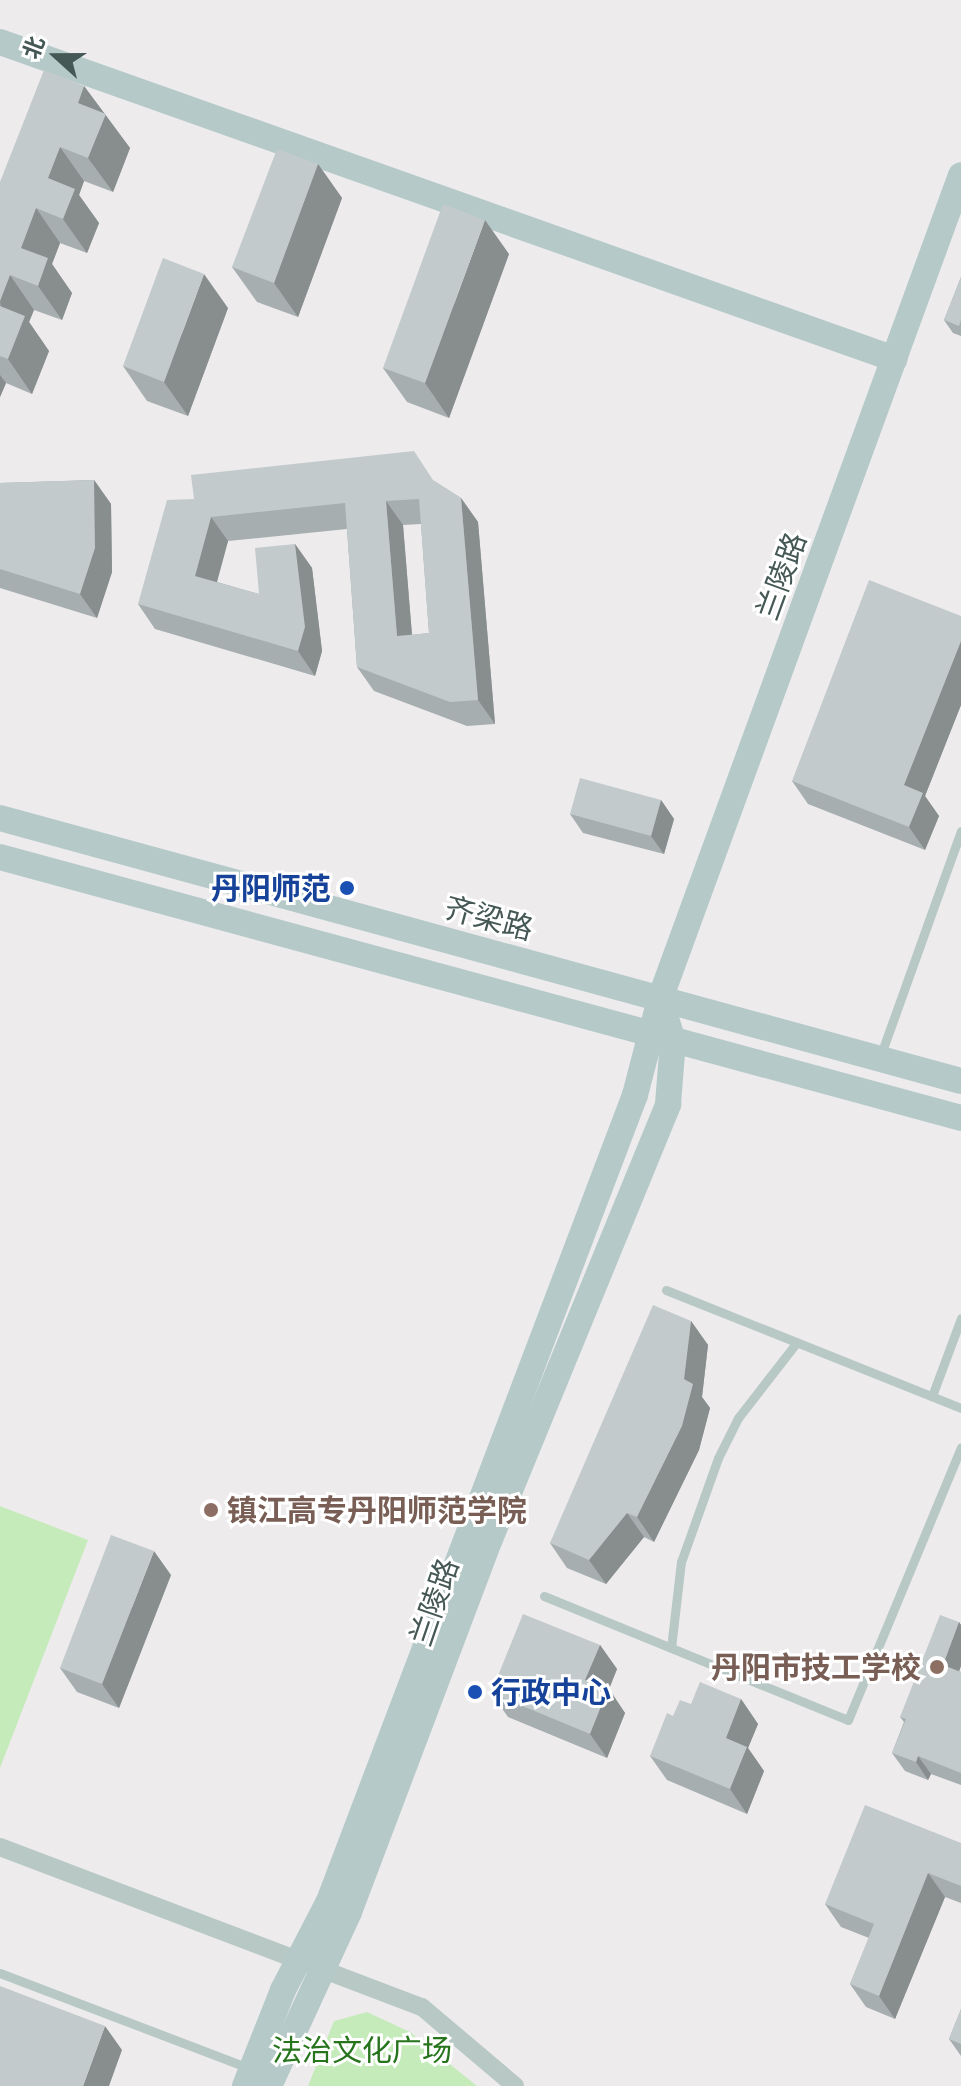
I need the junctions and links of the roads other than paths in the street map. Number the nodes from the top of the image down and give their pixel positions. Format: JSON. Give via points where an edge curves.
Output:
{"nodes":[{"id":1,"x":0,"y":42,"type":"edge"},
{"id":2,"x":961,"y":175,"type":"edge"},
{"id":3,"x":894,"y":359,"type":"junction"},
{"id":4,"x":0,"y":818,"type":"edge"},
{"id":5,"x":961,"y":831,"type":"edge"},
{"id":6,"x":0,"y":857,"type":"edge"},
{"id":7,"x":660,"y":999,"type":"junction"},
{"id":8,"x":662,"y":1038,"type":"junction"},
{"id":9,"x":879,"y":1059,"type":"junction"},
{"id":10,"x":961,"y":1081,"type":"edge"},
{"id":11,"x":961,"y":1118,"type":"edge"},
{"id":12,"x":666,"y":1290,"type":"dead end"},
{"id":13,"x":961,"y":1318,"type":"edge"},
{"id":14,"x":797,"y":1342,"type":"junction"},
{"id":15,"x":932,"y":1396,"type":"junction"},
{"id":16,"x":961,"y":1408,"type":"edge"},
{"id":17,"x":961,"y":1447,"type":"edge"},
{"id":18,"x":544,"y":1596,"type":"dead end"},
{"id":19,"x":671,"y":1648,"type":"junction"},
{"id":20,"x":0,"y":1847,"type":"edge"},
{"id":21,"x":310,"y":1964,"type":"junction"},
{"id":22,"x":0,"y":1973,"type":"edge"},
{"id":23,"x":255,"y":2080,"type":"edge"},
{"id":24,"x":515,"y":2086,"type":"edge"}],
"edges":[{"from":1,"to":3,"type":"street"},
{"from":2,"to":3,"type":"street","name":"兰陵路"},
{"from":3,"to":7,"type":"street","name":"兰陵路"},
{"from":4,"to":7,"type":"street","name":"齐梁路"},
{"from":5,"to":9,"type":"lane"},
{"from":6,"to":8,"type":"street"},
{"from":7,"to":8,"type":"street","name":"兰陵路"},
{"from":7,"to":9,"type":"street","name":"齐梁路"},
{"from":8,"to":11,"type":"street"},
{"from":8,"to":21,"type":"street","name":"兰陵路","via":[[635,1095],[329,1901]]},
{"from":9,"to":10,"type":"street","name":"齐梁路"},
{"from":12,"to":14,"type":"lane"},
{"from":13,"to":15,"type":"lane"},
{"from":14,"to":15,"type":"lane"},
{"from":14,"to":19,"type":"lane","via":[[738,1418],[718,1458],[681,1562]]},
{"from":15,"to":16,"type":"lane"},
{"from":17,"to":19,"type":"lane","via":[[848,1720]]},
{"from":18,"to":19,"type":"lane"},
{"from":20,"to":21,"type":"street"},
{"from":21,"to":23,"type":"street","name":"兰陵路"},
{"from":21,"to":24,"type":"street","via":[[422,2007]]},
{"from":22,"to":23,"type":"lane"}]}
